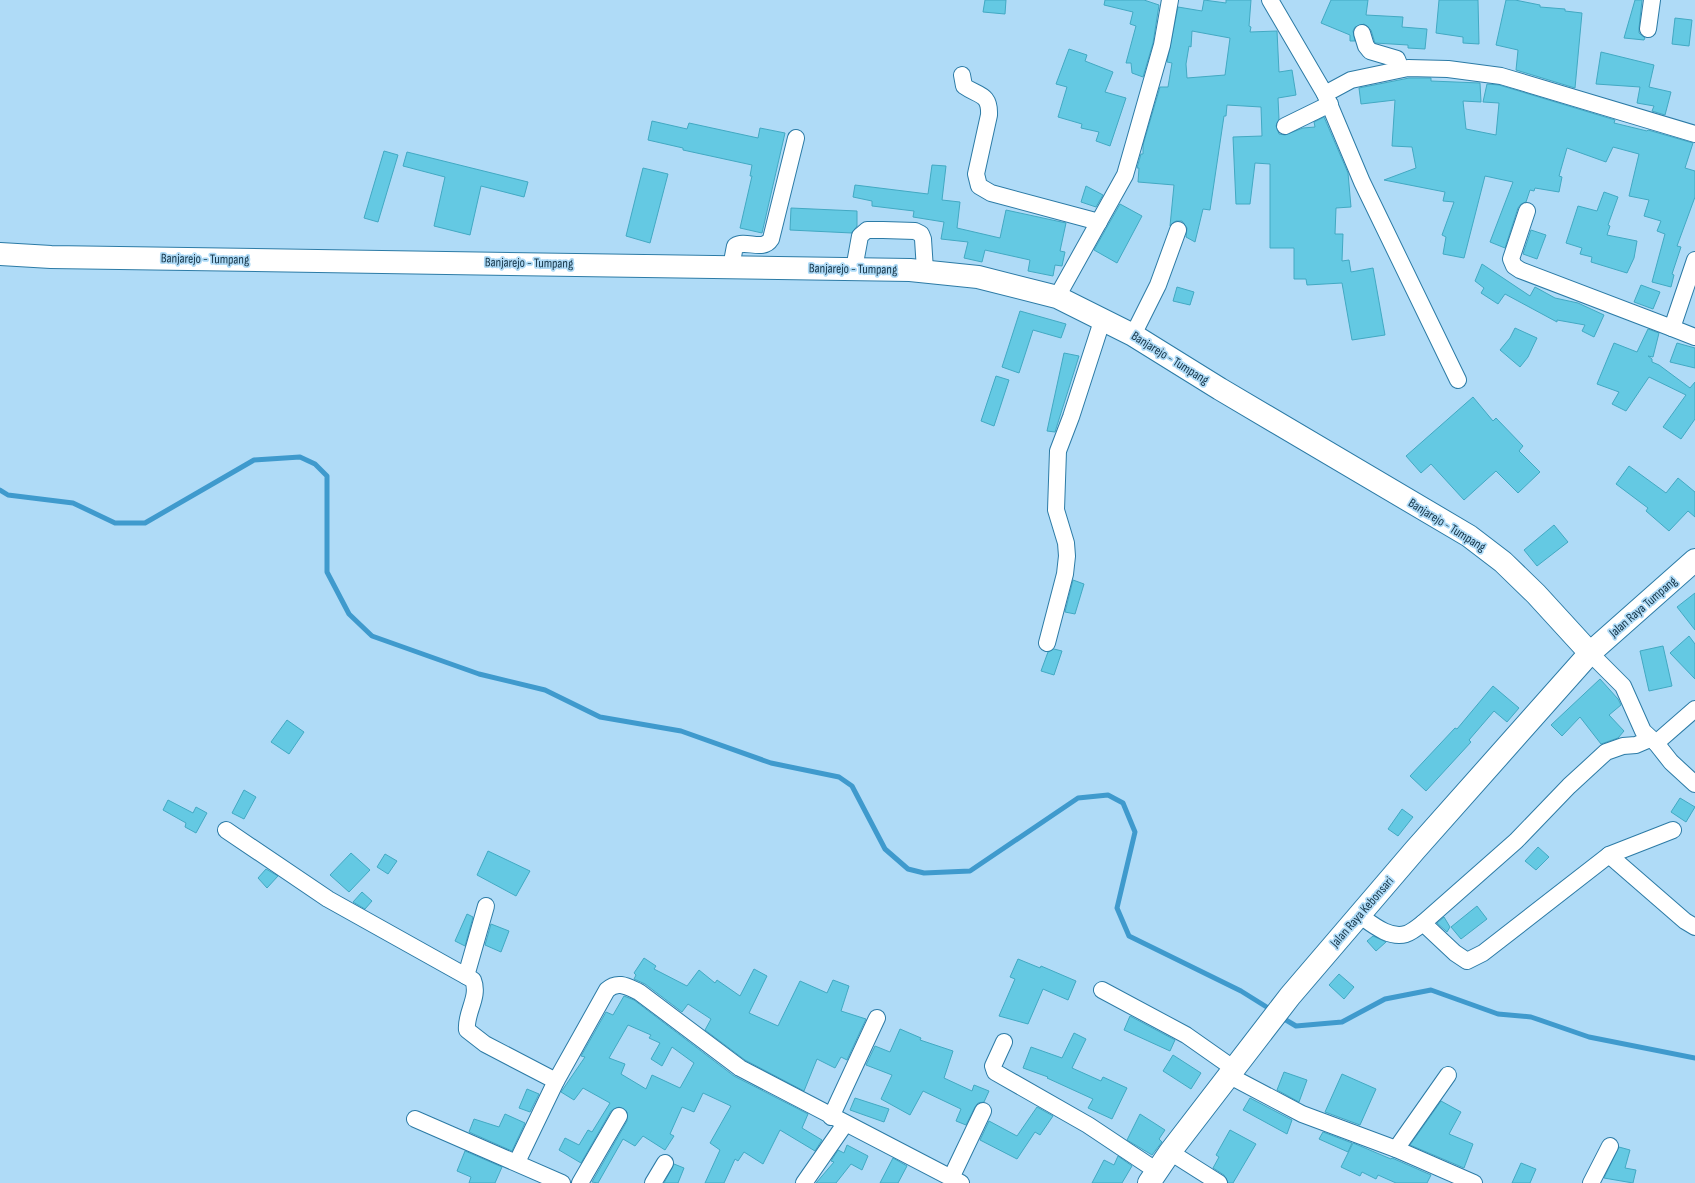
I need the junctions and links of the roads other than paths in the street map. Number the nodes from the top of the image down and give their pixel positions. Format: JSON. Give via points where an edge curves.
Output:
{"nodes":[{"id":1,"x":1170,"y":0,"type":"edge"},
{"id":2,"x":1270,"y":0,"type":"edge"},
{"id":3,"x":1652,"y":0,"type":"edge"},
{"id":4,"x":1648,"y":29,"type":"dead end"},
{"id":5,"x":1362,"y":33,"type":"dead end"},
{"id":6,"x":1401,"y":69,"type":"junction"},
{"id":7,"x":962,"y":75,"type":"dead end"},
{"id":8,"x":1330,"y":95,"type":"junction"},
{"id":9,"x":1286,"y":126,"type":"dead end"},
{"id":10,"x":1695,"y":134,"type":"edge"},
{"id":11,"x":796,"y":138,"type":"dead end"},
{"id":12,"x":1527,"y":211,"type":"dead end"},
{"id":13,"x":1099,"y":222,"type":"junction"},
{"id":14,"x":1178,"y":230,"type":"dead end"},
{"id":15,"x":0,"y":254,"type":"edge"},
{"id":16,"x":1695,"y":260,"type":"edge"},
{"id":17,"x":730,"y":267,"type":"junction"},
{"id":18,"x":854,"y":269,"type":"junction"},
{"id":19,"x":925,"y":270,"type":"junction"},
{"id":20,"x":1057,"y":297,"type":"junction"},
{"id":21,"x":1103,"y":318,"type":"junction"},
{"id":22,"x":1672,"y":328,"type":"junction"},
{"id":23,"x":1133,"y":335,"type":"junction"},
{"id":24,"x":1695,"y":337,"type":"edge"},
{"id":25,"x":1458,"y":380,"type":"dead end"},
{"id":26,"x":1695,"y":560,"type":"edge"},
{"id":27,"x":1047,"y":643,"type":"dead end"},
{"id":28,"x":1590,"y":653,"type":"junction"},
{"id":29,"x":1695,"y":709,"type":"edge"},
{"id":30,"x":1659,"y":740,"type":"junction"},
{"id":31,"x":1695,"y":784,"type":"edge"},
{"id":32,"x":226,"y":830,"type":"dead end"},
{"id":33,"x":1673,"y":830,"type":"dead end"},
{"id":34,"x":1609,"y":855,"type":"junction"},
{"id":35,"x":486,"y":906,"type":"dead end"},
{"id":36,"x":1359,"y":915,"type":"junction"},
{"id":37,"x":1423,"y":923,"type":"junction"},
{"id":38,"x":1695,"y":927,"type":"edge"},
{"id":39,"x":466,"y":976,"type":"junction"},
{"id":40,"x":1102,"y":990,"type":"dead end"},
{"id":41,"x":877,"y":1018,"type":"dead end"},
{"id":42,"x":1004,"y":1042,"type":"dead end"},
{"id":43,"x":1231,"y":1071,"type":"junction"},
{"id":44,"x":1448,"y":1076,"type":"dead end"},
{"id":45,"x":556,"y":1081,"type":"junction"},
{"id":46,"x":982,"y":1112,"type":"dead end"},
{"id":47,"x":618,"y":1116,"type":"dead end"},
{"id":48,"x":415,"y":1119,"type":"dead end"},
{"id":49,"x":838,"y":1120,"type":"junction"},
{"id":50,"x":1610,"y":1146,"type":"dead end"},
{"id":51,"x":1396,"y":1149,"type":"junction"},
{"id":52,"x":1170,"y":1152,"type":"junction"},
{"id":53,"x":517,"y":1162,"type":"junction"},
{"id":54,"x":665,"y":1163,"type":"dead end"},
{"id":55,"x":1153,"y":1177,"type":"edge"},
{"id":56,"x":544,"y":1179,"type":"edge"},
{"id":57,"x":956,"y":1180,"type":"edge"},
{"id":58,"x":562,"y":1183,"type":"edge"},
{"id":59,"x":580,"y":1183,"type":"edge"},
{"id":60,"x":653,"y":1183,"type":"edge"},
{"id":61,"x":804,"y":1183,"type":"edge"},
{"id":62,"x":1219,"y":1183,"type":"edge"},
{"id":63,"x":1474,"y":1183,"type":"edge"},
{"id":64,"x":1591,"y":1183,"type":"edge"}],
"edges":[{"from":1,"to":13,"type":"street","via":[[1162,45],[1129,166]]},
{"from":2,"to":8,"type":"street"},
{"from":3,"to":4,"type":"street"},
{"from":5,"to":6,"type":"street","via":[[1370,51],[1397,59]]},
{"from":6,"to":8,"type":"street","via":[[1351,80]]},
{"from":6,"to":10,"type":"street","via":[[1448,69],[1501,76]]},
{"from":7,"to":13,"type":"street","via":[[964,86],[984,97],[989,105],[976,177],[979,186],[991,193]]},
{"from":8,"to":9,"type":"street"},
{"from":8,"to":25,"type":"street","via":[[1362,182]]},
{"from":11,"to":17,"type":"street","via":[[771,239],[768,244],[763,245],[735,246]]},
{"from":12,"to":22,"type":"street","via":[[1511,259],[1514,266]]},
{"from":13,"to":20,"type":"street"},
{"from":14,"to":23,"type":"street","via":[[1158,286]]},
{"from":15,"to":17,"type":"main road","name":"Banjarejo - Tumpang","via":[[51,257]]},
{"from":16,"to":22,"type":"street"},
{"from":17,"to":18,"type":"main road","name":"Banjarejo - Tumpang"},
{"from":18,"to":19,"type":"main road","name":"Banjarejo - Tumpang"},
{"from":18,"to":19,"type":"street","via":[[860,236],[868,230],[883,230],[915,231],[921,234]]},
{"from":19,"to":20,"type":"main road","name":"Banjarejo - Tumpang","via":[[992,279]]},
{"from":20,"to":21,"type":"main road","name":"Banjarejo - Tumpang"},
{"from":21,"to":23,"type":"main road","name":"Banjarejo - Tumpang"},
{"from":21,"to":27,"type":"street","via":[[1058,451],[1056,510],[1066,543],[1067,556],[1065,574]]},
{"from":22,"to":24,"type":"street"},
{"from":23,"to":28,"type":"main road","name":"Banjarejo - Tumpang","via":[[1469,536],[1503,562]]},
{"from":26,"to":28,"type":"main road","name":"Jalan Raya Tumpang"},
{"from":28,"to":30,"type":"street","via":[[1623,686],[1643,731]]},
{"from":28,"to":36,"type":"main road","name":"Jalan Raya Kebonsari"},
{"from":29,"to":30,"type":"street"},
{"from":30,"to":31,"type":"street","via":[[1671,762]]},
{"from":30,"to":37,"type":"street","via":[[1606,752],[1516,841]]},
{"from":32,"to":39,"type":"street","via":[[328,899]]},
{"from":33,"to":34,"type":"street"},
{"from":34,"to":37,"type":"street","via":[[1483,953],[1466,961]]},
{"from":34,"to":38,"type":"street"},
{"from":35,"to":39,"type":"street"},
{"from":36,"to":37,"type":"street","via":[[1394,934],[1407,933]]},
{"from":36,"to":43,"type":"main road","name":"Jalan Raya Kebonsari"},
{"from":39,"to":45,"type":"street","via":[[473,980],[476,990],[467,1018],[467,1030],[485,1044]]},
{"from":40,"to":43,"type":"street","via":[[1186,1035]]},
{"from":41,"to":49,"type":"street"},
{"from":42,"to":55,"type":"street","via":[[993,1066],[995,1072],[1088,1125]]},
{"from":43,"to":51,"type":"street","via":[[1302,1114]]},
{"from":43,"to":52,"type":"main road","name":"Jalan Raya Kebonsari"},
{"from":44,"to":51,"type":"street"},
{"from":45,"to":49,"type":"street","via":[[607,990],[615,984],[621,984],[639,992],[740,1068]]},
{"from":45,"to":53,"type":"street"},
{"from":46,"to":57,"type":"street"},
{"from":47,"to":59,"type":"street"},
{"from":48,"to":53,"type":"street"},
{"from":49,"to":57,"type":"street"},
{"from":49,"to":61,"type":"street"},
{"from":50,"to":64,"type":"street"},
{"from":51,"to":63,"type":"street"},
{"from":52,"to":55,"type":"main road","name":"Jalan Raya Kebonsari"},
{"from":52,"to":62,"type":"street"},
{"from":53,"to":56,"type":"street"},
{"from":54,"to":60,"type":"street"},
{"from":56,"to":58,"type":"street"}]}
